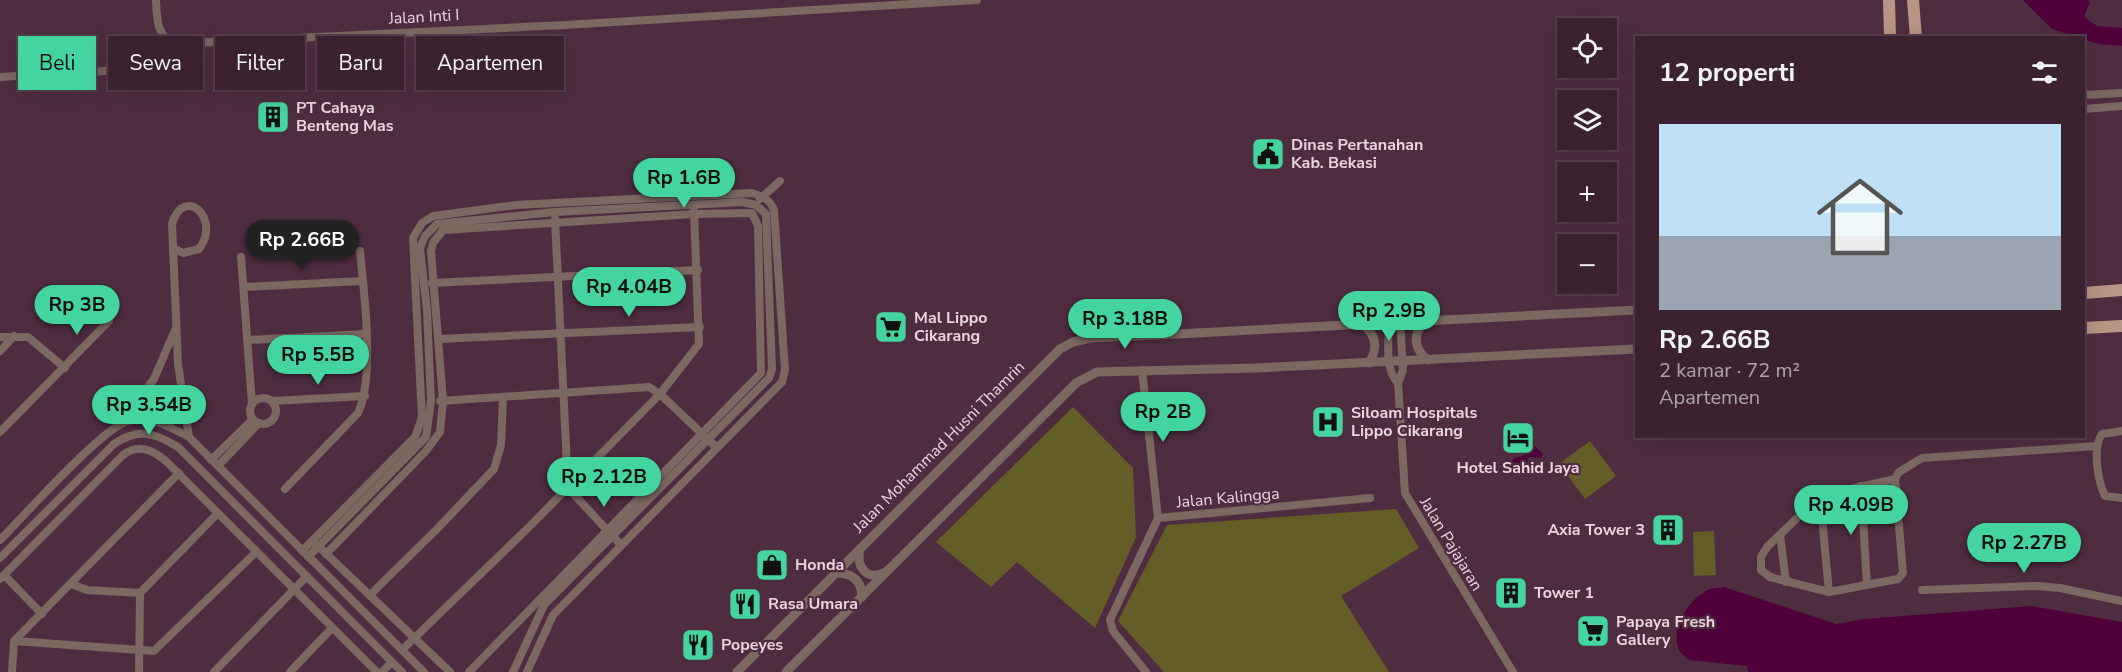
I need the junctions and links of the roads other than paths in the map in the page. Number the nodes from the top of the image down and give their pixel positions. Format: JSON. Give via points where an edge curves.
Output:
{"nodes":[{"id":1,"x":156,"y":0,"type":"edge"},
{"id":2,"x":977,"y":0,"type":"edge"},
{"id":3,"x":1888,"y":0,"type":"edge"},
{"id":4,"x":1913,"y":0,"type":"edge"},
{"id":5,"x":1890,"y":36,"type":"edge"},
{"id":6,"x":1916,"y":36,"type":"edge"},
{"id":7,"x":106,"y":71,"type":"dead end"},
{"id":8,"x":0,"y":77,"type":"edge"},
{"id":9,"x":2122,"y":93,"type":"edge"},
{"id":10,"x":2085,"y":95,"type":"edge"},
{"id":11,"x":2122,"y":106,"type":"edge"},
{"id":12,"x":2085,"y":108,"type":"edge"},
{"id":13,"x":780,"y":181,"type":"dead end"},
{"id":14,"x":762,"y":196,"type":"junction"},
{"id":15,"x":616,"y":200,"type":"junction"},
{"id":16,"x":756,"y":205,"type":"junction"},
{"id":17,"x":486,"y":208,"type":"junction"},
{"id":18,"x":616,"y":209,"type":"junction"},
{"id":19,"x":694,"y":209,"type":"junction"},
{"id":20,"x":555,"y":212,"type":"junction"},
{"id":21,"x":752,"y":213,"type":"junction"},
{"id":22,"x":486,"y":217,"type":"junction"},
{"id":23,"x":555,"y":223,"type":"junction"},
{"id":24,"x":175,"y":249,"type":"junction"},
{"id":25,"x":360,"y":251,"type":"dead end"},
{"id":26,"x":241,"y":257,"type":"dead end"},
{"id":27,"x":698,"y":270,"type":"junction"},
{"id":28,"x":557,"y":277,"type":"junction"},
{"id":29,"x":363,"y":280,"type":"junction"},
{"id":30,"x":425,"y":283,"type":"junction"},
{"id":31,"x":435,"y":283,"type":"junction"},
{"id":32,"x":244,"y":287,"type":"junction"},
{"id":33,"x":2122,"y":290,"type":"edge"},
{"id":34,"x":2085,"y":293,"type":"edge"},
{"id":35,"x":417,"y":310,"type":"junction"},
{"id":36,"x":1635,"y":310,"type":"edge"},
{"id":37,"x":427,"y":311,"type":"junction"},
{"id":38,"x":1431,"y":319,"type":"junction"},
{"id":39,"x":1400,"y":320,"type":"junction"},
{"id":40,"x":109,"y":321,"type":"dead end"},
{"id":41,"x":1389,"y":321,"type":"junction"},
{"id":42,"x":1360,"y":323,"type":"junction"},
{"id":43,"x":2122,"y":326,"type":"edge"},
{"id":44,"x":700,"y":327,"type":"junction"},
{"id":45,"x":2085,"y":328,"type":"edge"},
{"id":46,"x":176,"y":329,"type":"junction"},
{"id":47,"x":559,"y":333,"type":"junction"},
{"id":48,"x":365,"y":334,"type":"junction"},
{"id":49,"x":0,"y":336,"type":"edge"},
{"id":50,"x":14,"y":336,"type":"junction"},
{"id":51,"x":439,"y":339,"type":"junction"},
{"id":52,"x":247,"y":340,"type":"junction"},
{"id":53,"x":1635,"y":349,"type":"edge"},
{"id":54,"x":0,"y":351,"type":"edge"},
{"id":55,"x":1428,"y":360,"type":"junction"},
{"id":56,"x":1389,"y":362,"type":"junction"},
{"id":57,"x":1403,"y":362,"type":"junction"},
{"id":58,"x":1369,"y":363,"type":"junction"},
{"id":59,"x":65,"y":368,"type":"junction"},
{"id":60,"x":1142,"y":370,"type":"junction"},
{"id":61,"x":1398,"y":383,"type":"junction"},
{"id":62,"x":562,"y":393,"type":"junction"},
{"id":63,"x":660,"y":394,"type":"junction"},
{"id":64,"x":366,"y":396,"type":"junction"},
{"id":65,"x":503,"y":397,"type":"junction"},
{"id":66,"x":421,"y":400,"type":"junction"},
{"id":67,"x":272,"y":401,"type":"junction"},
{"id":68,"x":431,"y":401,"type":"junction"},
{"id":69,"x":443,"y":401,"type":"junction"},
{"id":70,"x":252,"y":404,"type":"junction"},
{"id":71,"x":256,"y":421,"type":"junction"},
{"id":72,"x":120,"y":423,"type":"junction"},
{"id":73,"x":2122,"y":431,"type":"edge"},
{"id":74,"x":0,"y":432,"type":"edge"},
{"id":75,"x":189,"y":437,"type":"junction"},
{"id":76,"x":705,"y":438,"type":"junction"},
{"id":77,"x":114,"y":444,"type":"junction"},
{"id":78,"x":2097,"y":446,"type":"junction"},
{"id":79,"x":717,"y":448,"type":"junction"},
{"id":80,"x":123,"y":455,"type":"junction"},
{"id":81,"x":407,"y":457,"type":"junction"},
{"id":82,"x":211,"y":460,"type":"junction"},
{"id":83,"x":414,"y":463,"type":"junction"},
{"id":84,"x":218,"y":466,"type":"junction"},
{"id":85,"x":179,"y":473,"type":"junction"},
{"id":86,"x":1895,"y":478,"type":"junction"},
{"id":87,"x":1861,"y":486,"type":"junction"},
{"id":88,"x":568,"y":488,"type":"junction"},
{"id":89,"x":285,"y":489,"type":"dead end"},
{"id":90,"x":1820,"y":496,"type":"junction"},
{"id":91,"x":361,"y":498,"type":"junction"},
{"id":92,"x":1370,"y":498,"type":"dead end"},
{"id":93,"x":2122,"y":498,"type":"edge"},
{"id":94,"x":218,"y":513,"type":"junction"},
{"id":95,"x":265,"y":514,"type":"junction"},
{"id":96,"x":1158,"y":518,"type":"junction"},
{"id":97,"x":255,"y":523,"type":"junction"},
{"id":98,"x":14,"y":526,"type":"junction"},
{"id":99,"x":609,"y":533,"type":"junction"},
{"id":100,"x":24,"y":535,"type":"junction"},
{"id":101,"x":1780,"y":535,"type":"junction"},
{"id":102,"x":0,"y":540,"type":"edge"},
{"id":103,"x":316,"y":543,"type":"junction"},
{"id":104,"x":621,"y":545,"type":"junction"},
{"id":105,"x":860,"y":549,"type":"junction"},
{"id":106,"x":255,"y":553,"type":"junction"},
{"id":107,"x":305,"y":554,"type":"junction"},
{"id":108,"x":326,"y":554,"type":"junction"},
{"id":109,"x":0,"y":558,"type":"edge"},
{"id":110,"x":886,"y":572,"type":"junction"},
{"id":111,"x":836,"y":573,"type":"junction"},
{"id":112,"x":307,"y":576,"type":"junction"},
{"id":113,"x":2,"y":577,"type":"edge"},
{"id":114,"x":1786,"y":582,"type":"junction"},
{"id":115,"x":71,"y":584,"type":"junction"},
{"id":116,"x":1867,"y":585,"type":"junction"},
{"id":117,"x":293,"y":590,"type":"junction"},
{"id":118,"x":1922,"y":590,"type":"dead end"},
{"id":119,"x":1829,"y":592,"type":"junction"},
{"id":120,"x":140,"y":593,"type":"junction"},
{"id":121,"x":370,"y":595,"type":"junction"},
{"id":122,"x":862,"y":597,"type":"junction"},
{"id":123,"x":2122,"y":601,"type":"edge"},
{"id":124,"x":539,"y":606,"type":"junction"},
{"id":125,"x":42,"y":614,"type":"junction"},
{"id":126,"x":332,"y":628,"type":"junction"},
{"id":127,"x":388,"y":636,"type":"junction"},
{"id":128,"x":414,"y":637,"type":"junction"},
{"id":129,"x":14,"y":641,"type":"junction"},
{"id":130,"x":377,"y":647,"type":"junction"},
{"id":131,"x":402,"y":650,"type":"junction"},
{"id":132,"x":140,"y":652,"type":"junction"},
{"id":133,"x":392,"y":662,"type":"junction"},
{"id":134,"x":12,"y":672,"type":"edge"},
{"id":135,"x":139,"y":672,"type":"edge"},
{"id":136,"x":214,"y":672,"type":"edge"},
{"id":137,"x":290,"y":672,"type":"edge"},
{"id":138,"x":379,"y":672,"type":"edge"},
{"id":139,"x":402,"y":672,"type":"edge"},
{"id":140,"x":424,"y":672,"type":"edge"},
{"id":141,"x":450,"y":672,"type":"edge"},
{"id":142,"x":469,"y":672,"type":"edge"},
{"id":143,"x":513,"y":672,"type":"edge"},
{"id":144,"x":527,"y":672,"type":"edge"},
{"id":145,"x":737,"y":672,"type":"edge"},
{"id":146,"x":786,"y":672,"type":"edge"},
{"id":147,"x":1146,"y":672,"type":"edge"},
{"id":148,"x":1513,"y":672,"type":"edge"}],
"edges":[{"from":1,"to":2,"type":"street","name":"Jalan Inti I","via":[[158,25],[166,40],[173,44],[577,25]]},
{"from":3,"to":5,"type":"main road"},
{"from":4,"to":6,"type":"main road"},
{"from":7,"to":8,"type":"street"},
{"from":9,"to":10,"type":"street"},
{"from":11,"to":12,"type":"street"},
{"from":13,"to":14,"type":"street"},
{"from":14,"to":15,"type":"street","via":[[752,192]]},
{"from":14,"to":16,"type":"street"},
{"from":14,"to":79,"type":"street","via":[[774,210],[786,370],[782,382]]},
{"from":15,"to":17,"type":"street"},
{"from":15,"to":18,"type":"street"},
{"from":16,"to":19,"type":"street","via":[[743,202]]},
{"from":16,"to":21,"type":"street"},
{"from":16,"to":76,"type":"street","via":[[766,214],[772,369],[769,378]]},
{"from":17,"to":22,"type":"street"},
{"from":17,"to":35,"type":"street","via":[[433,216],[422,223],[413,238]]},
{"from":18,"to":19,"type":"street"},
{"from":18,"to":20,"type":"street"},
{"from":19,"to":21,"type":"street"},
{"from":19,"to":23,"type":"street"},
{"from":19,"to":27,"type":"street"},
{"from":20,"to":22,"type":"street"},
{"from":20,"to":23,"type":"street"},
{"from":21,"to":76,"type":"street","via":[[758,226],[761,373]]},
{"from":22,"to":30,"type":"street","via":[[437,224],[425,236],[420,248]]},
{"from":23,"to":28,"type":"street"},
{"from":23,"to":31,"type":"street","via":[[443,230],[431,251]]},
{"from":24,"to":24,"type":"street","via":[[183,253],[199,249],[206,240],[205,217],[200,208],[187,207],[177,212],[172,224]]},
{"from":24,"to":46,"type":"street"},
{"from":25,"to":29,"type":"street"},
{"from":26,"to":32,"type":"street"},
{"from":27,"to":28,"type":"street"},
{"from":27,"to":44,"type":"street"},
{"from":28,"to":31,"type":"street"},
{"from":28,"to":47,"type":"street"},
{"from":29,"to":32,"type":"street"},
{"from":29,"to":48,"type":"street"},
{"from":30,"to":31,"type":"street"},
{"from":30,"to":37,"type":"street"},
{"from":31,"to":51,"type":"street"},
{"from":32,"to":52,"type":"street"},
{"from":33,"to":34,"type":"main road"},
{"from":35,"to":37,"type":"street"},
{"from":35,"to":66,"type":"street"},
{"from":36,"to":38,"type":"street","name":"Jalan Mohammad Husni Thamrin"},
{"from":37,"to":68,"type":"street"},
{"from":38,"to":39,"type":"street","name":"Jalan Mohammad Husni Thamrin"},
{"from":38,"to":55,"type":"street","via":[[1418,330],[1415,339]]},
{"from":39,"to":41,"type":"street","name":"Jalan Mohammad Husni Thamrin"},
{"from":39,"to":57,"type":"street","name":"Jalan Pajajaran"},
{"from":40,"to":59,"type":"street"},
{"from":41,"to":42,"type":"street","name":"Jalan Mohammad Husni Thamrin"},
{"from":41,"to":56,"type":"street","name":"Jalan Pajajaran"},
{"from":42,"to":58,"type":"street","via":[[1375,340],[1376,349]]},
{"from":42,"to":105,"type":"street","name":"Jalan Mohammad Husni Thamrin","via":[[1072,342],[1060,349]]},
{"from":43,"to":45,"type":"main road"},
{"from":44,"to":47,"type":"street"},
{"from":44,"to":63,"type":"street","via":[[699,344]]},
{"from":46,"to":72,"type":"street","via":[[154,380]]},
{"from":46,"to":75,"type":"street"},
{"from":47,"to":51,"type":"street"},
{"from":47,"to":62,"type":"street"},
{"from":48,"to":52,"type":"street"},
{"from":48,"to":64,"type":"street"},
{"from":49,"to":50,"type":"street"},
{"from":50,"to":54,"type":"street"},
{"from":50,"to":59,"type":"street","via":[[28,337]]},
{"from":51,"to":69,"type":"street"},
{"from":52,"to":70,"type":"street"},
{"from":53,"to":55,"type":"street"},
{"from":55,"to":57,"type":"street"},
{"from":56,"to":57,"type":"street"},
{"from":56,"to":58,"type":"street"},
{"from":56,"to":61,"type":"street","name":"Jalan Pajajaran","via":[[1393,379]]},
{"from":57,"to":61,"type":"street","name":"Jalan Pajajaran"},
{"from":58,"to":60,"type":"street"},
{"from":59,"to":74,"type":"street"},
{"from":60,"to":96,"type":"street"},
{"from":60,"to":110,"type":"street","via":[[1097,372],[1076,383]]},
{"from":61,"to":148,"type":"street","name":"Jalan Pajajaran","via":[[1406,493]]},
{"from":62,"to":63,"type":"street","via":[[649,387]]},
{"from":62,"to":65,"type":"street"},
{"from":62,"to":88,"type":"street"},
{"from":63,"to":76,"type":"street"},
{"from":63,"to":88,"type":"street"},
{"from":64,"to":67,"type":"street"},
{"from":64,"to":89,"type":"street","via":[[358,413]]},
{"from":65,"to":69,"type":"street"},
{"from":65,"to":121,"type":"street","via":[[501,444],[494,469]]},
{"from":66,"to":68,"type":"street"},
{"from":66,"to":91,"type":"street","via":[[422,418],[416,436]]},
{"from":67,"to":70,"type":"street","via":[[261,398]]},
{"from":67,"to":71,"type":"street","via":[[274,417],[264,423]]},
{"from":68,"to":69,"type":"street"},
{"from":68,"to":81,"type":"street","via":[[426,437]]},
{"from":69,"to":83,"type":"street","via":[[438,438]]},
{"from":70,"to":71,"type":"street","via":[[250,411]]},
{"from":71,"to":82,"type":"street"},
{"from":71,"to":84,"type":"street"},
{"from":72,"to":75,"type":"street","via":[[163,422]]},
{"from":72,"to":98,"type":"street"},
{"from":73,"to":78,"type":"street","via":[[2102,434]]},
{"from":75,"to":82,"type":"street"},
{"from":76,"to":79,"type":"street"},
{"from":76,"to":99,"type":"street"},
{"from":77,"to":80,"type":"street"},
{"from":77,"to":97,"type":"street","via":[[142,432],[159,436],[178,447]]},
{"from":77,"to":100,"type":"street"},
{"from":78,"to":86,"type":"street","via":[[1922,458]]},
{"from":78,"to":93,"type":"street","via":[[2101,488],[2105,496]]},
{"from":79,"to":104,"type":"street"},
{"from":80,"to":85,"type":"street","via":[[130,450],[154,451]]},
{"from":80,"to":113,"type":"street"},
{"from":81,"to":83,"type":"street"},
{"from":81,"to":91,"type":"street"},
{"from":82,"to":84,"type":"street"},
{"from":83,"to":108,"type":"street"},
{"from":84,"to":95,"type":"street"},
{"from":85,"to":94,"type":"street"},
{"from":85,"to":115,"type":"street"},
{"from":86,"to":87,"type":"street"},
{"from":86,"to":116,"type":"street","via":[[1903,573],[1898,579]]},
{"from":87,"to":90,"type":"street"},
{"from":87,"to":116,"type":"street"},
{"from":88,"to":99,"type":"street"},
{"from":88,"to":128,"type":"street"},
{"from":90,"to":101,"type":"street"},
{"from":90,"to":119,"type":"street"},
{"from":91,"to":103,"type":"street"},
{"from":92,"to":96,"type":"street","name":"Jalan Kalingga"},
{"from":94,"to":106,"type":"street"},
{"from":94,"to":120,"type":"street"},
{"from":95,"to":97,"type":"street"},
{"from":95,"to":107,"type":"street"},
{"from":96,"to":147,"type":"street","name":"Jalan Kalingga","via":[[1110,621],[1113,631]]},
{"from":97,"to":112,"type":"street"},
{"from":98,"to":100,"type":"street"},
{"from":98,"to":102,"type":"street"},
{"from":99,"to":104,"type":"street"},
{"from":99,"to":124,"type":"street"},
{"from":100,"to":109,"type":"street"},
{"from":101,"to":114,"type":"street"},
{"from":101,"to":114,"type":"street","via":[[1767,547],[1760,563],[1766,575]]},
{"from":103,"to":107,"type":"street"},
{"from":103,"to":108,"type":"street"},
{"from":104,"to":144,"type":"street","via":[[552,615]]},
{"from":105,"to":110,"type":"street","via":[[860,568],[877,576]]},
{"from":105,"to":111,"type":"street","name":"Jalan Mohammad Husni Thamrin"},
{"from":106,"to":117,"type":"street"},
{"from":106,"to":132,"type":"street","via":[[161,647]]},
{"from":107,"to":127,"type":"street"},
{"from":108,"to":121,"type":"street"},
{"from":110,"to":122,"type":"street"},
{"from":111,"to":122,"type":"street","via":[[858,581]]},
{"from":111,"to":145,"type":"street","name":"Jalan Mohammad Husni Thamrin"},
{"from":112,"to":117,"type":"street"},
{"from":112,"to":130,"type":"street"},
{"from":113,"to":125,"type":"street"},
{"from":114,"to":119,"type":"street"},
{"from":115,"to":120,"type":"street","via":[[87,590]]},
{"from":115,"to":125,"type":"street"},
{"from":116,"to":119,"type":"street"},
{"from":117,"to":126,"type":"street"},
{"from":117,"to":136,"type":"street"},
{"from":118,"to":123,"type":"street","via":[[2037,586]]},
{"from":120,"to":132,"type":"street"},
{"from":121,"to":128,"type":"street"},
{"from":122,"to":146,"type":"street"},
{"from":124,"to":142,"type":"street"},
{"from":124,"to":143,"type":"street"},
{"from":125,"to":129,"type":"street"},
{"from":126,"to":137,"type":"street"},
{"from":126,"to":138,"type":"street"},
{"from":127,"to":130,"type":"street"},
{"from":127,"to":131,"type":"street"},
{"from":128,"to":131,"type":"street"},
{"from":128,"to":141,"type":"street"},
{"from":129,"to":132,"type":"street"},
{"from":129,"to":134,"type":"street"},
{"from":130,"to":133,"type":"street"},
{"from":131,"to":140,"type":"street"},
{"from":132,"to":135,"type":"street"},
{"from":133,"to":138,"type":"street"},
{"from":133,"to":139,"type":"street"}]}
